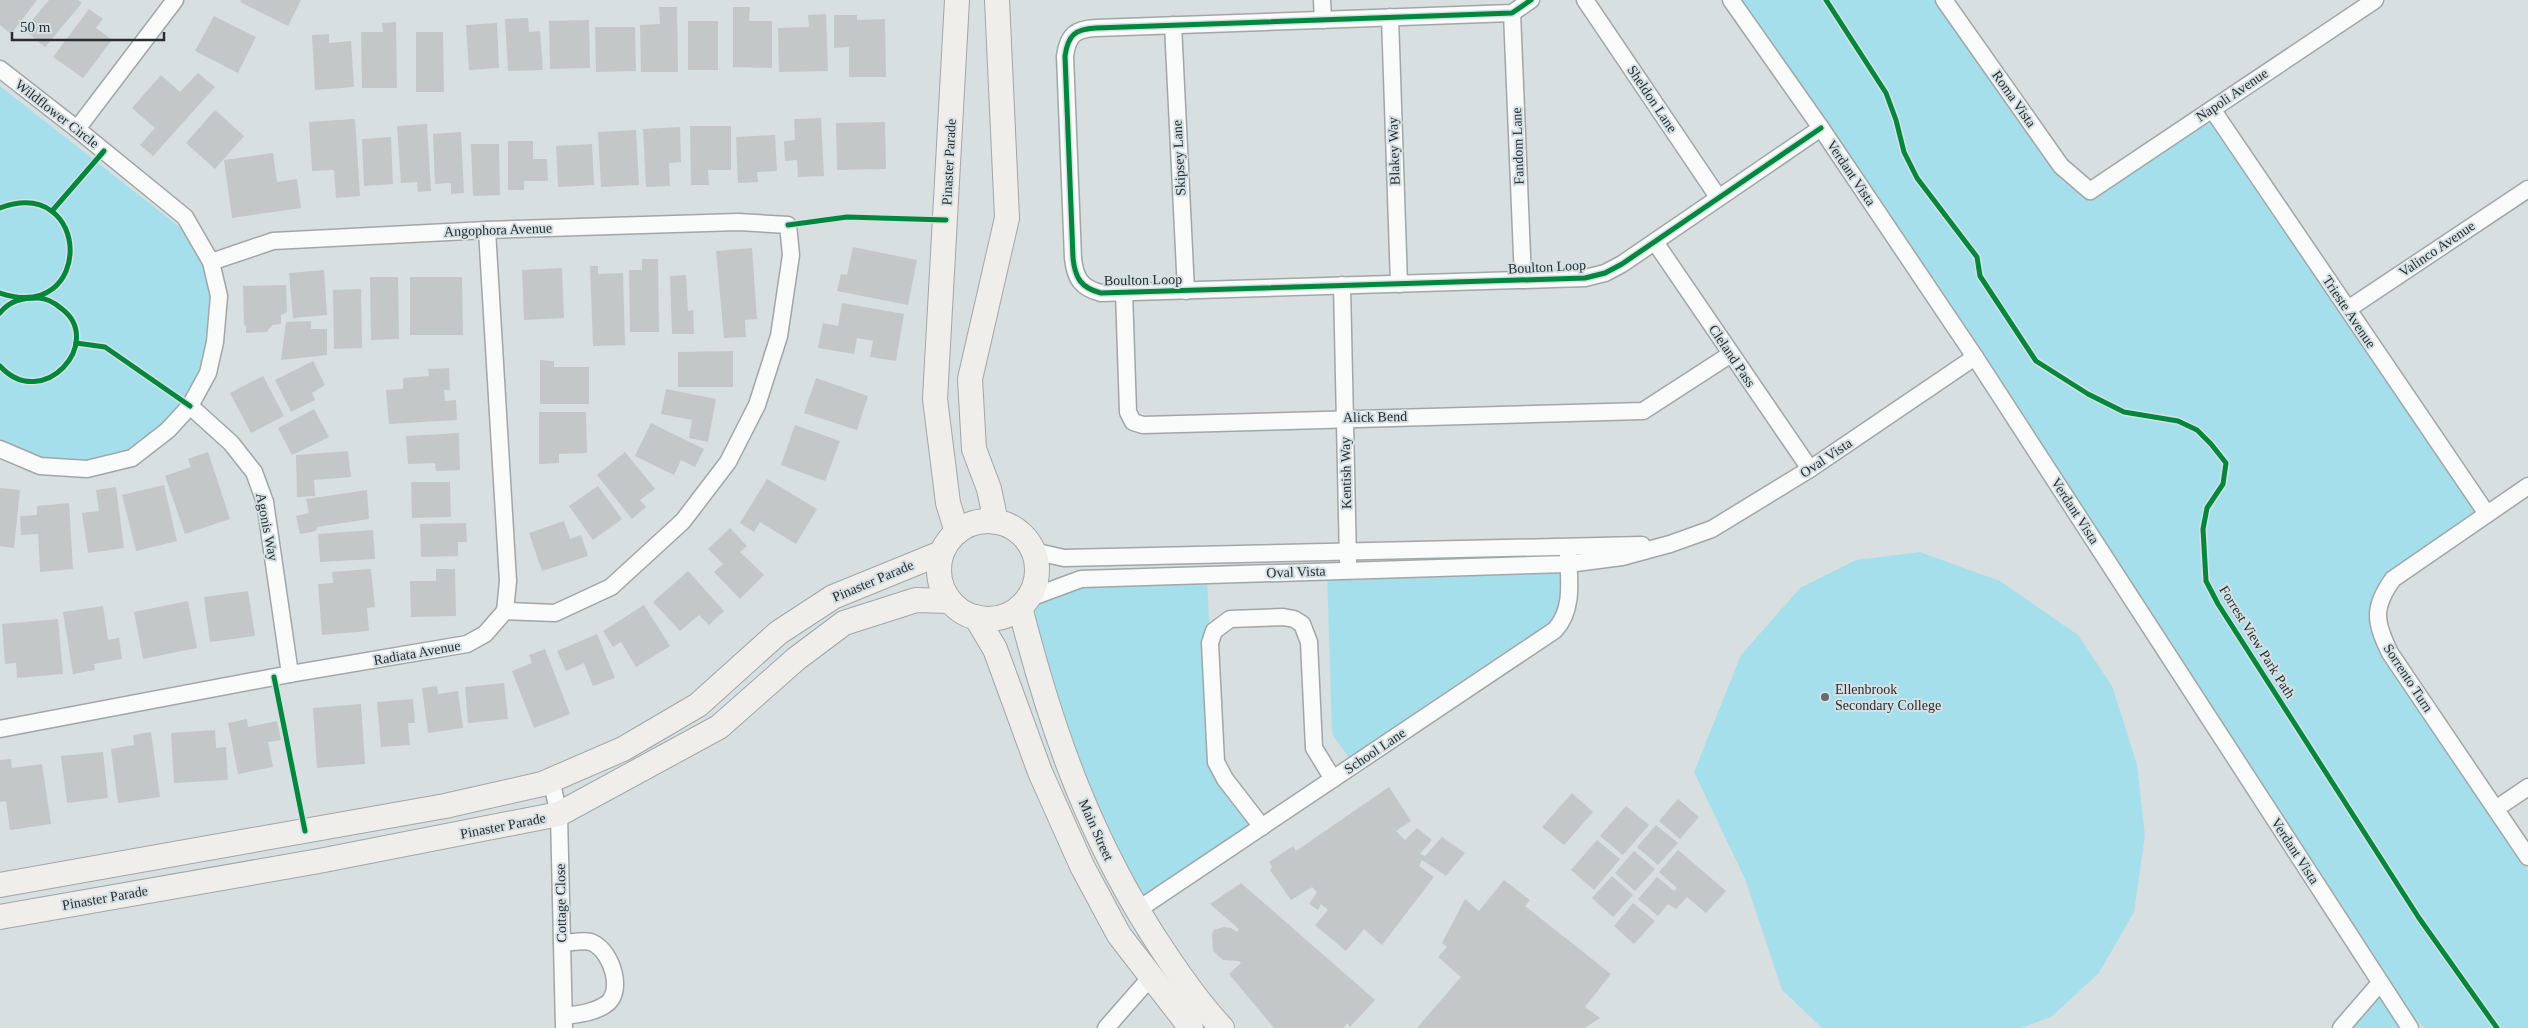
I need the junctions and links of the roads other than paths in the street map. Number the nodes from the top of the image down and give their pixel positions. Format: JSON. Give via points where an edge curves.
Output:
{"nodes":[{"id":1,"x":175,"y":0,"type":"edge"},
{"id":2,"x":958,"y":0,"type":"edge"},
{"id":3,"x":997,"y":0,"type":"edge"},
{"id":4,"x":1322,"y":0,"type":"edge"},
{"id":5,"x":1531,"y":0,"type":"edge"},
{"id":6,"x":1586,"y":0,"type":"edge"},
{"id":7,"x":1731,"y":0,"type":"edge"},
{"id":8,"x":1944,"y":0,"type":"edge"},
{"id":9,"x":2375,"y":0,"type":"edge"},
{"id":10,"x":1512,"y":13,"type":"junction"},
{"id":11,"x":1390,"y":17,"type":"junction"},
{"id":12,"x":1322,"y":20,"type":"junction"},
{"id":13,"x":1173,"y":25,"type":"junction"},
{"id":14,"x":0,"y":69,"type":"edge"},
{"id":15,"x":2212,"y":109,"type":"junction"},
{"id":16,"x":1821,"y":128,"type":"junction"},
{"id":17,"x":77,"y":129,"type":"junction"},
{"id":18,"x":2528,"y":189,"type":"edge"},
{"id":19,"x":2090,"y":191,"type":"joint"},
{"id":20,"x":1718,"y":197,"type":"junction"},
{"id":21,"x":487,"y":230,"type":"junction"},
{"id":22,"x":1654,"y":242,"type":"junction"},
{"id":23,"x":211,"y":262,"type":"junction"},
{"id":24,"x":1523,"y":280,"type":"junction"},
{"id":25,"x":1399,"y":284,"type":"junction"},
{"id":26,"x":1342,"y":286,"type":"junction"},
{"id":27,"x":1186,"y":290,"type":"junction"},
{"id":28,"x":1124,"y":292,"type":"junction"},
{"id":29,"x":2348,"y":309,"type":"junction"},
{"id":30,"x":1731,"y":354,"type":"junction"},
{"id":31,"x":1975,"y":357,"type":"junction"},
{"id":32,"x":190,"y":406,"type":"junction"},
{"id":33,"x":1345,"y":418,"type":"junction"},
{"id":34,"x":0,"y":449,"type":"edge"},
{"id":35,"x":1810,"y":469,"type":"junction"},
{"id":36,"x":2528,"y":486,"type":"edge"},
{"id":37,"x":2487,"y":514,"type":"junction"},
{"id":38,"x":996,"y":522,"type":"junction"},
{"id":39,"x":957,"y":532,"type":"junction"},
{"id":40,"x":1670,"y":544,"type":"junction"},
{"id":41,"x":1568,"y":547,"type":"junction"},
{"id":42,"x":1033,"y":551,"type":"junction"},
{"id":43,"x":1348,"y":551,"type":"junction"},
{"id":44,"x":941,"y":553,"type":"junction"},
{"id":45,"x":1568,"y":564,"type":"junction"},
{"id":46,"x":1349,"y":570,"type":"junction"},
{"id":47,"x":949,"y":601,"type":"junction"},
{"id":48,"x":1023,"y":603,"type":"junction"},
{"id":49,"x":505,"y":611,"type":"junction"},
{"id":50,"x":976,"y":617,"type":"junction"},
{"id":51,"x":290,"y":674,"type":"junction"},
{"id":52,"x":0,"y":729,"type":"edge"},
{"id":53,"x":551,"y":780,"type":"junction"},
{"id":54,"x":1333,"y":780,"type":"junction"},
{"id":55,"x":2528,"y":787,"type":"edge"},
{"id":56,"x":2497,"y":808,"type":"junction"},
{"id":57,"x":559,"y":814,"type":"junction"},
{"id":58,"x":1262,"y":827,"type":"junction"},
{"id":59,"x":2528,"y":857,"type":"edge"},
{"id":60,"x":0,"y":885,"type":"edge"},
{"id":61,"x":1136,"y":911,"type":"junction"},
{"id":62,"x":0,"y":917,"type":"edge"},
{"id":63,"x":562,"y":943,"type":"junction"},
{"id":64,"x":1150,"y":978,"type":"junction"},
{"id":65,"x":2380,"y":983,"type":"junction"},
{"id":66,"x":564,"y":1022,"type":"edge"},
{"id":67,"x":1106,"y":1028,"type":"edge"},
{"id":68,"x":1190,"y":1028,"type":"edge"},
{"id":69,"x":1222,"y":1028,"type":"edge"},
{"id":70,"x":2341,"y":1028,"type":"edge"},
{"id":71,"x":2410,"y":1028,"type":"edge"}],
"edges":[{"from":1,"to":17,"type":"street"},
{"from":2,"to":39,"type":"main road","name":"Pinaster Parade","via":[[935,399],[948,503]]},
{"from":3,"to":38,"type":"main road","via":[[1007,218],[970,379],[974,449],[989,489]]},
{"from":4,"to":12,"type":"street"},
{"from":5,"to":10,"type":"street"},
{"from":6,"to":20,"type":"street","name":"Sheldon Lane"},
{"from":7,"to":16,"type":"street","name":"Verdant Vista"},
{"from":8,"to":19,"type":"street","name":"Roma Vista","via":[[2061,166]]},
{"from":9,"to":15,"type":"street","name":"Napoli Avenue"},
{"from":10,"to":11,"type":"street","name":"Boulton Loop"},
{"from":10,"to":24,"type":"street","name":"Fandom Lane"},
{"from":11,"to":12,"type":"street","name":"Boulton Loop"},
{"from":11,"to":25,"type":"street","name":"Blakey Way"},
{"from":12,"to":13,"type":"street","name":"Boulton Loop"},
{"from":13,"to":27,"type":"street","name":"Skipsey Lane"},
{"from":13,"to":28,"type":"street","name":"Boulton Loop","via":[[1084,29],[1067,43],[1074,270],[1088,290]]},
{"from":14,"to":17,"type":"street","name":"Wildflower Circle"},
{"from":15,"to":19,"type":"street","name":"Napoli Avenue"},
{"from":15,"to":29,"type":"street","name":"Trieste Avenue"},
{"from":16,"to":20,"type":"street","name":"Boulton Loop"},
{"from":16,"to":31,"type":"street","name":"Verdant Vista"},
{"from":17,"to":23,"type":"street","name":"Wildflower Circle","via":[[185,218]]},
{"from":18,"to":29,"type":"street","name":"Valinco Avenue"},
{"from":20,"to":22,"type":"street","name":"Boulton Loop"},
{"from":21,"to":23,"type":"street","name":"Angophora Avenue","via":[[272,241]]},
{"from":21,"to":49,"type":"street","via":[[508,581]]},
{"from":21,"to":49,"type":"street","name":"Angophora Avenue","via":[[738,222],[788,225],[791,255],[779,336],[757,405],[728,462],[683,521],[611,587],[555,614]]},
{"from":22,"to":24,"type":"street","name":"Boulton Loop","via":[[1604,273],[1585,278]]},
{"from":22,"to":30,"type":"street","name":"Cleland Pass"},
{"from":23,"to":32,"type":"street","name":"Wildflower Circle","via":[[219,296],[215,342],[208,373]]},
{"from":24,"to":25,"type":"street","name":"Boulton Loop"},
{"from":25,"to":26,"type":"street","name":"Boulton Loop"},
{"from":26,"to":27,"type":"street","name":"Boulton Loop"},
{"from":26,"to":33,"type":"street","name":"Kentish Way"},
{"from":27,"to":28,"type":"street","name":"Boulton Loop"},
{"from":28,"to":33,"type":"street","name":"Alick Bend","via":[[1126,400],[1133,422],[1143,425]]},
{"from":29,"to":37,"type":"street","name":"Trieste Avenue"},
{"from":30,"to":33,"type":"street","name":"Alick Bend","via":[[1643,411]]},
{"from":30,"to":35,"type":"street","name":"Cleland Pass"},
{"from":31,"to":35,"type":"street","name":"Oval Vista"},
{"from":31,"to":65,"type":"street","name":"Verdant Vista"},
{"from":32,"to":34,"type":"street","name":"Wildflower Circle","via":[[168,430],[132,458],[87,469],[40,466]]},
{"from":32,"to":51,"type":"street","name":"Agonis Way","via":[[230,443],[254,472],[266,502]]},
{"from":33,"to":43,"type":"street","name":"Kentish Way"},
{"from":35,"to":40,"type":"street","name":"Oval Vista","via":[[1712,529]]},
{"from":36,"to":37,"type":"street","name":"Sorrento Turn"},
{"from":37,"to":56,"type":"street","name":"Sorrento Turn","via":[[2392,579],[2382,595],[2377,615],[2390,653]]},
{"from":38,"to":39,"type":"main road","via":[[975,523]]},
{"from":38,"to":42,"type":"main road","via":[[1011,527],[1024,537]]},
{"from":39,"to":44,"type":"main road"},
{"from":40,"to":41,"type":"street","name":"Oval Vista"},
{"from":40,"to":45,"type":"street","name":"Oval Vista","via":[[1622,557]]},
{"from":41,"to":43,"type":"street","name":"Oval Vista"},
{"from":41,"to":45,"type":"street"},
{"from":42,"to":43,"type":"street","name":"Oval Vista","via":[[1064,558]]},
{"from":42,"to":48,"type":"main road","via":[[1036,577]]},
{"from":43,"to":46,"type":"street","name":"Kentish Way"},
{"from":44,"to":47,"type":"main road","via":[[938,570],[941,586]]},
{"from":44,"to":53,"type":"main road","name":"Pinaster Parade","via":[[833,597],[778,633],[698,705],[623,749]]},
{"from":45,"to":46,"type":"street","name":"Oval Vista"},
{"from":45,"to":54,"type":"street","name":"School Lane","via":[[1568,607],[1564,620],[1555,630]]},
{"from":46,"to":48,"type":"street","name":"Oval Vista","via":[[1081,578]]},
{"from":47,"to":50,"type":"main road"},
{"from":47,"to":57,"type":"main road","name":"Pinaster Parade","via":[[916,600],[844,623],[796,659],[719,727]]},
{"from":48,"to":50,"type":"main road","via":[[1007,615],[992,619]]},
{"from":48,"to":61,"type":"main road","name":"Main Street","via":[[1038,679],[1068,769]]},
{"from":49,"to":51,"type":"street","name":"Radiata Avenue","via":[[485,634],[467,644]]},
{"from":50,"to":64,"type":"main road","name":"Main Street","via":[[996,649],[1040,772],[1082,866],[1119,935]]},
{"from":51,"to":52,"type":"street","name":"Radiata Avenue"},
{"from":53,"to":57,"type":"street","name":"Cottage Close"},
{"from":53,"to":60,"type":"main road","name":"Pinaster Parade","via":[[445,806]]},
{"from":54,"to":58,"type":"street","name":"School Lane"},
{"from":54,"to":58,"type":"street","via":[[1314,748],[1309,642],[1302,624],[1283,617],[1230,619],[1221,624],[1214,631],[1210,643],[1216,762]]},
{"from":55,"to":56,"type":"street"},
{"from":56,"to":59,"type":"street","name":"Sorrento Turn"},
{"from":57,"to":62,"type":"main road","name":"Pinaster Parade"},
{"from":57,"to":63,"type":"street","name":"Cottage Close"},
{"from":58,"to":61,"type":"street","name":"School Lane"},
{"from":61,"to":69,"type":"main road","name":"Main Street","via":[[1178,974]]},
{"from":63,"to":66,"type":"street","name":"Cottage Close"},
{"from":63,"to":66,"type":"street","via":[[592,942],[605,952],[613,967],[614,993],[607,1004]]},
{"from":64,"to":67,"type":"street"},
{"from":64,"to":68,"type":"main road","name":"Main Street"},
{"from":65,"to":70,"type":"street"},
{"from":65,"to":71,"type":"street","name":"Verdant Vista"}]}
